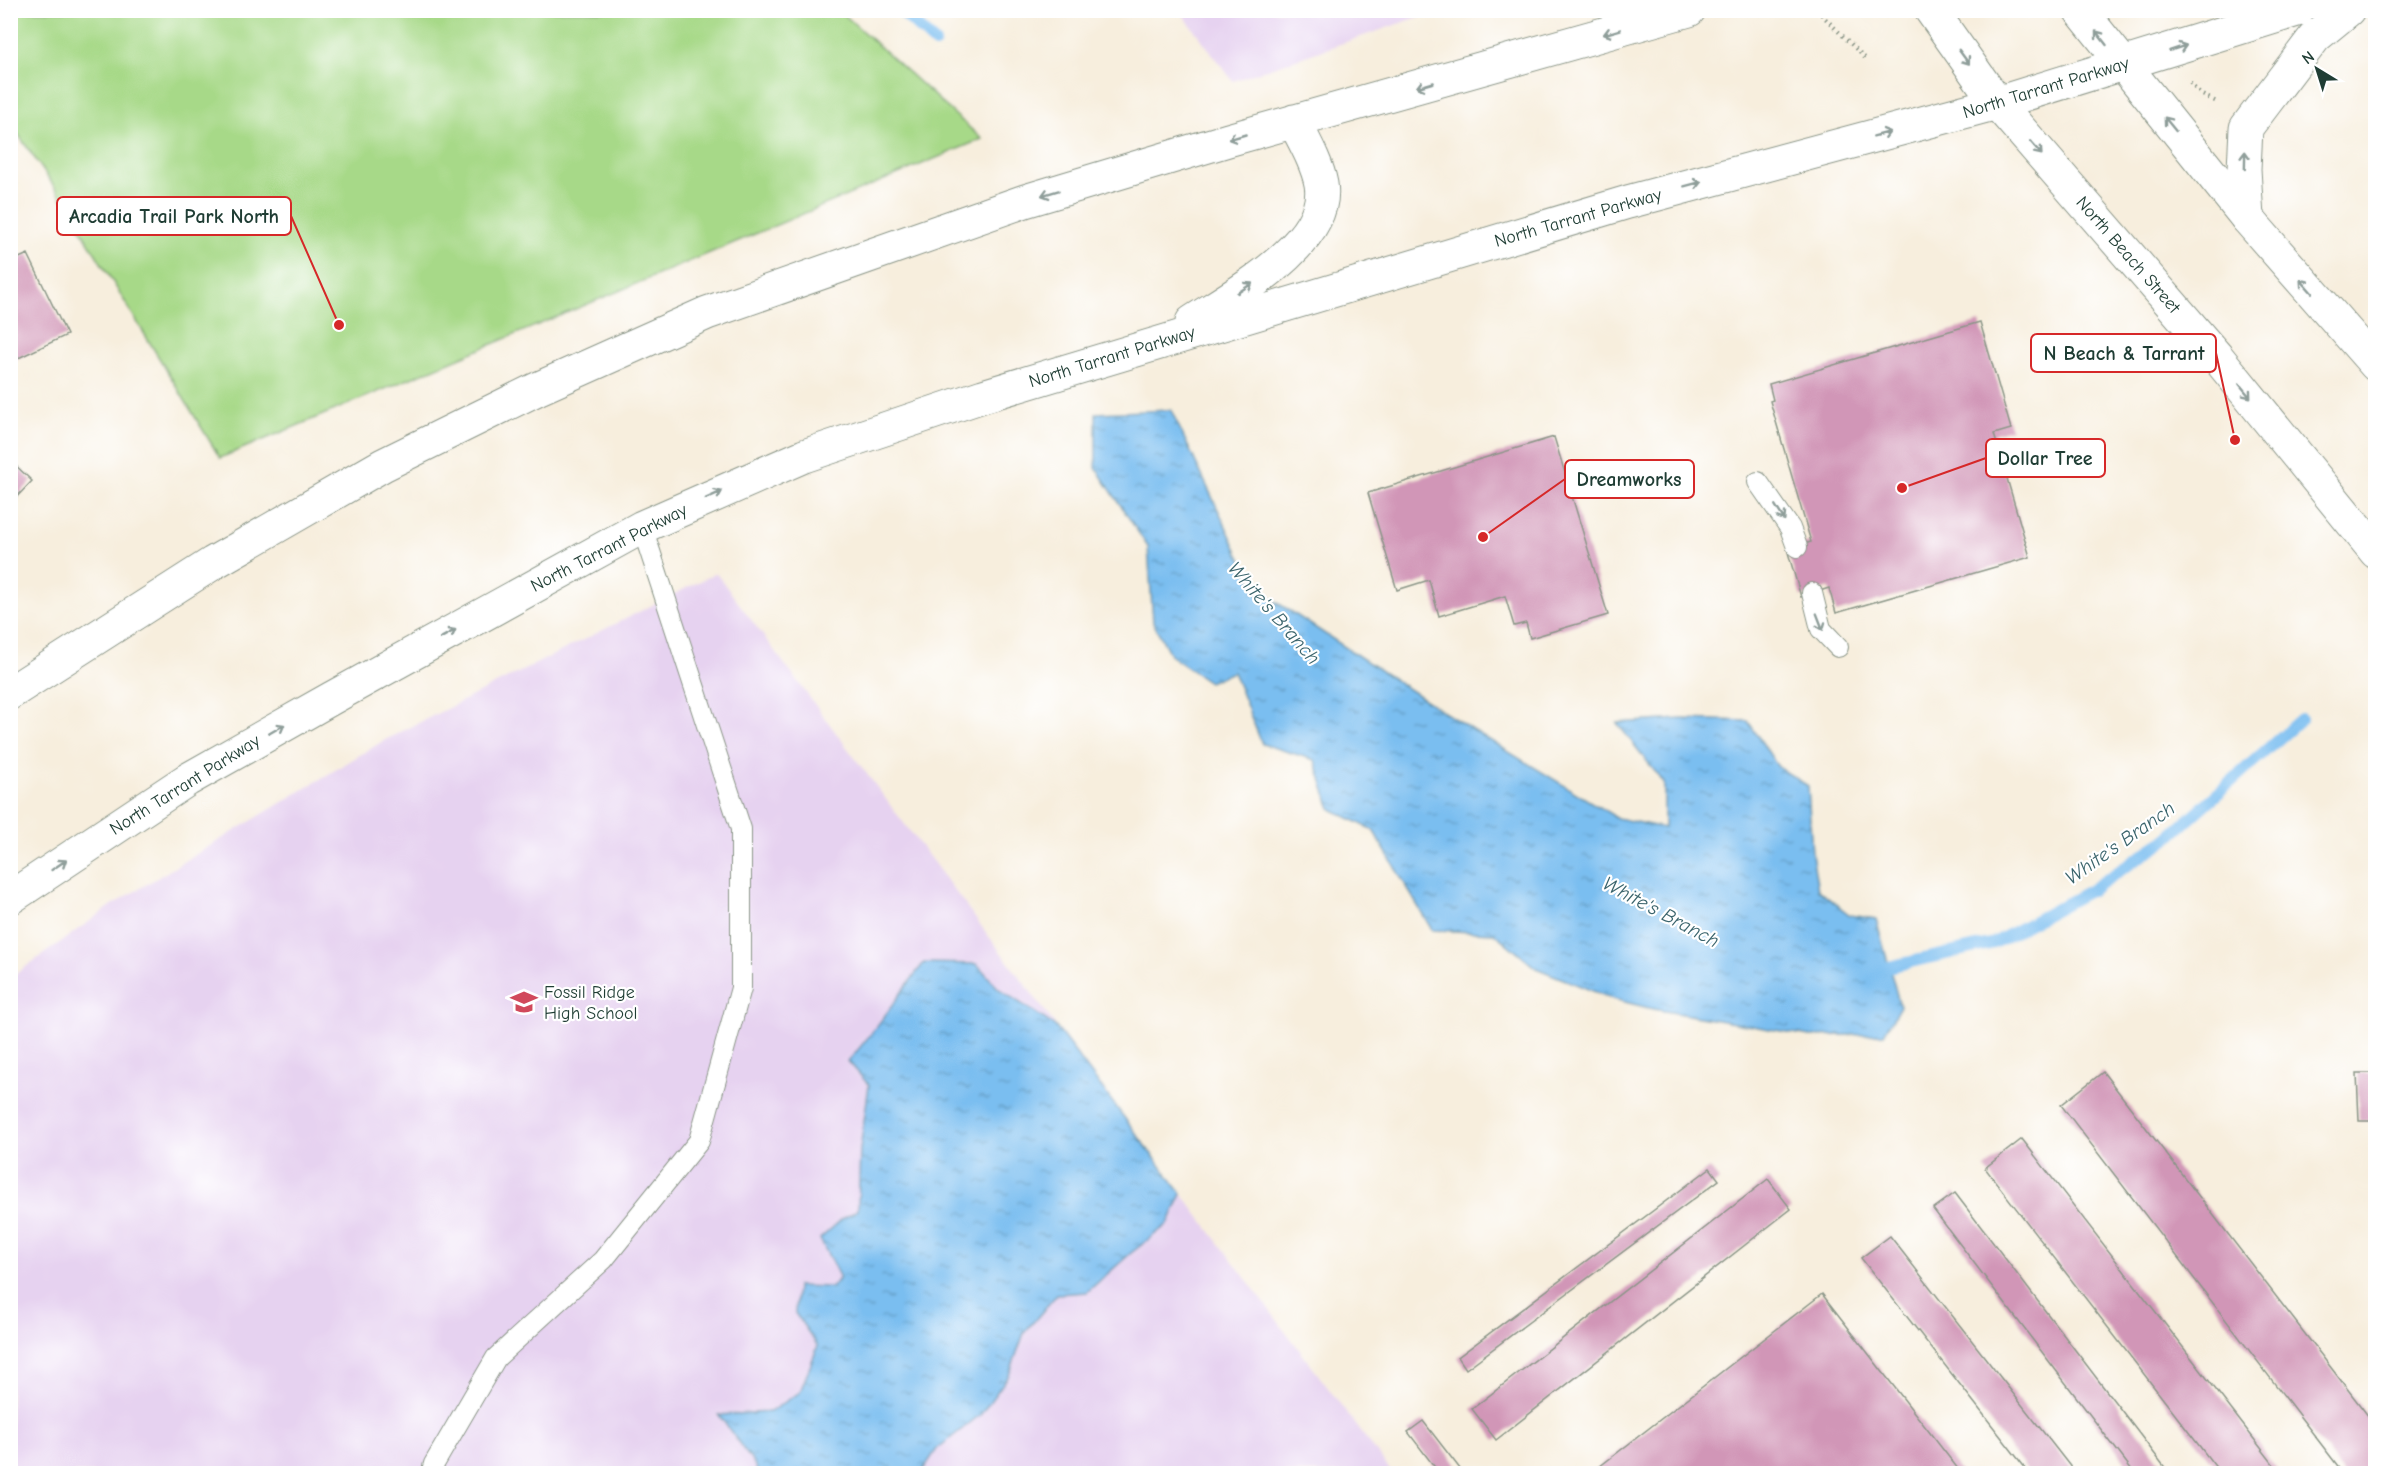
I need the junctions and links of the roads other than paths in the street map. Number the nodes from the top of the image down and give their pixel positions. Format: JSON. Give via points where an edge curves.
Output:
{"nodes":[{"id":1,"x":1689,"y":10,"type":"edge"},
{"id":2,"x":1931,"y":10,"type":"edge"},
{"id":3,"x":2080,"y":10,"type":"edge"},
{"id":4,"x":2296,"y":10,"type":"edge"},
{"id":5,"x":2348,"y":10,"type":"edge"},
{"id":6,"x":2122,"y":66,"type":"junction"},
{"id":7,"x":1997,"y":103,"type":"junction"},
{"id":8,"x":1294,"y":121,"type":"junction"},
{"id":9,"x":2247,"y":218,"type":"junction"},
{"id":10,"x":1161,"y":342,"type":"junction"},
{"id":11,"x":2376,"y":365,"type":"edge"},
{"id":12,"x":1758,"y":482,"type":"dead end"},
{"id":13,"x":642,"y":527,"type":"junction"},
{"id":14,"x":1797,"y":547,"type":"dead end"},
{"id":15,"x":2376,"y":552,"type":"edge"},
{"id":16,"x":1812,"y":593,"type":"dead end"},
{"id":17,"x":1838,"y":646,"type":"dead end"},
{"id":18,"x":10,"y":693,"type":"edge"},
{"id":19,"x":10,"y":898,"type":"edge"},
{"id":20,"x":431,"y":1473,"type":"edge"}],
"edges":[{"from":1,"to":8,"type":"main road","one_way":true},
{"from":2,"to":7,"type":"main road","name":"North Beach Street","one_way":true},
{"from":6,"to":3,"type":"main road","one_way":true},
{"from":6,"to":4,"type":"main road","name":"North Tarrant Parkway","one_way":true},
{"from":9,"to":5,"type":"main road","one_way":true,"via":[[2246,128],[2316,37]]},
{"from":6,"to":7,"type":"main road","name":"North Tarrant Parkway"},
{"from":9,"to":6,"type":"main road","one_way":true},
{"from":10,"to":7,"type":"main road","name":"North Tarrant Parkway","one_way":true,"via":[[1628,202]]},
{"from":7,"to":15,"type":"main road","name":"North Beach Street","one_way":true,"via":[[2218,358]]},
{"from":10,"to":8,"type":"main road","one_way":true,"via":[[1270,271],[1306,234],[1319,210],[1321,185]]},
{"from":8,"to":18,"type":"main road","one_way":true,"via":[[1025,201],[707,313],[548,384],[383,465],[213,563]]},
{"from":11,"to":9,"type":"main road","one_way":true},
{"from":13,"to":10,"type":"main road","name":"North Tarrant Parkway","one_way":true,"via":[[804,456]]},
{"from":12,"to":14,"type":"lane","one_way":true,"via":[[1790,528]]},
{"from":19,"to":13,"type":"main road","name":"North Tarrant Parkway","one_way":true,"via":[[187,780]]},
{"from":13,"to":20,"type":"lane","via":[[741,829],[741,988],[699,1141],[603,1260],[496,1358]]},
{"from":16,"to":17,"type":"lane","one_way":true,"via":[[1821,629]]}]}
